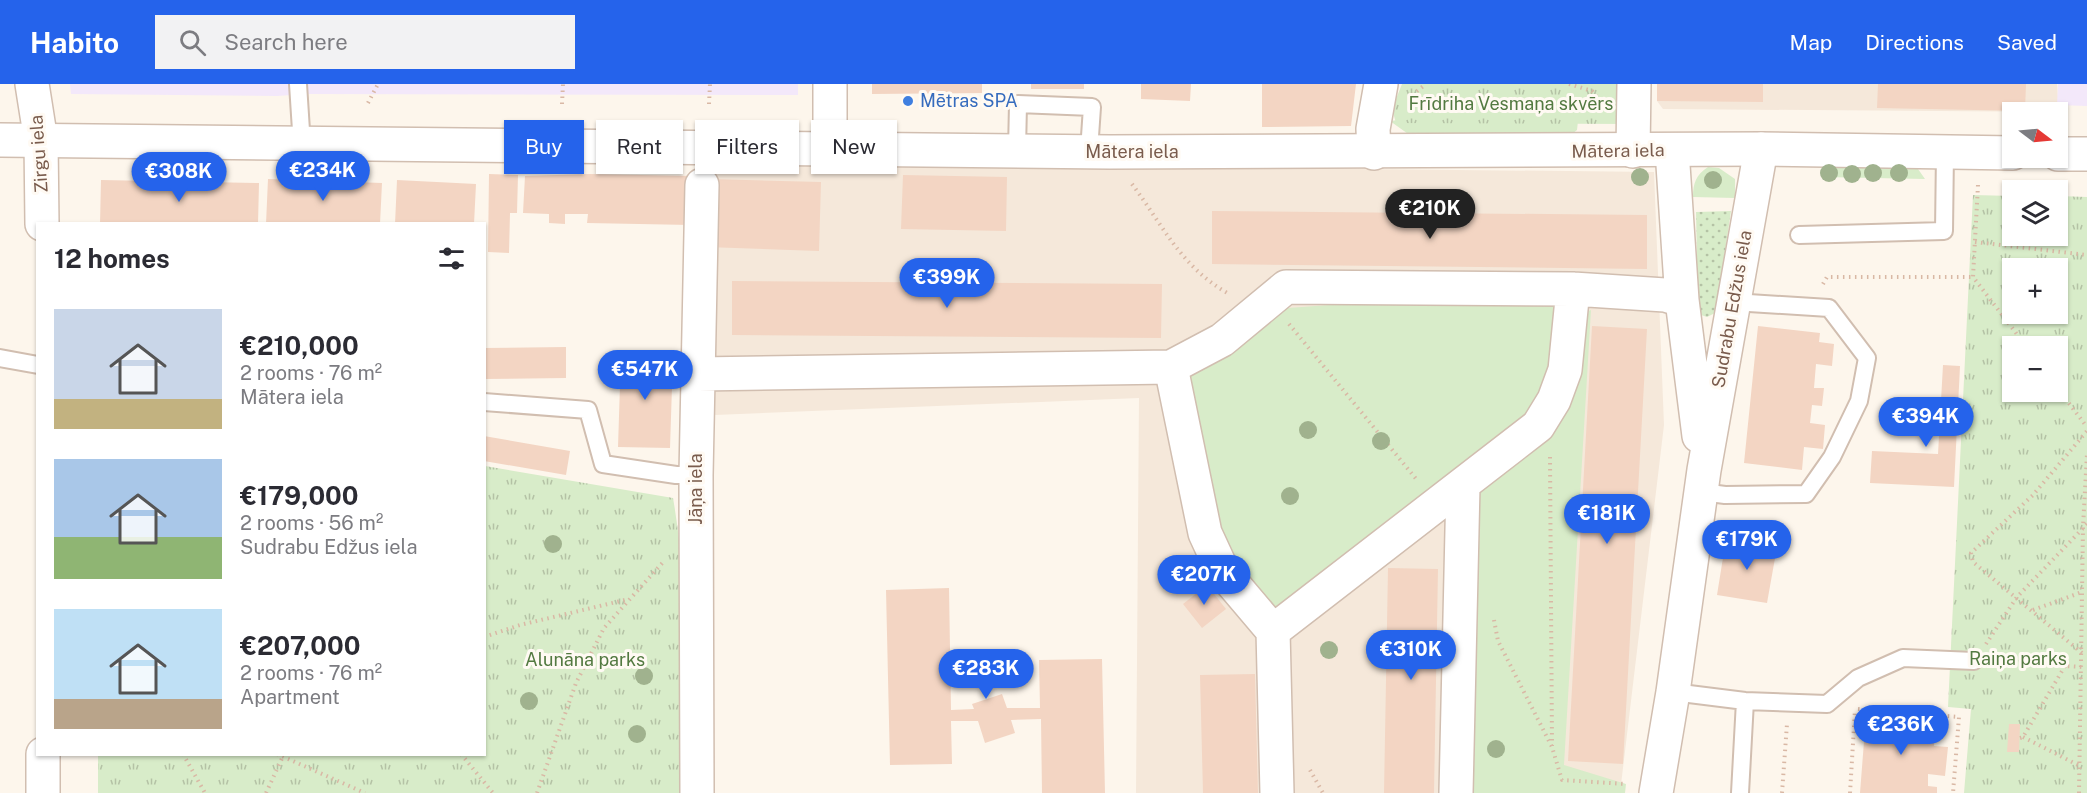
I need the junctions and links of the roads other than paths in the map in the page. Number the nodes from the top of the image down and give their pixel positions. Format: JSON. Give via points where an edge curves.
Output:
{"nodes":[{"id":1,"x":32,"y":84,"type":"edge"},
{"id":2,"x":298,"y":84,"type":"edge"},
{"id":3,"x":830,"y":84,"type":"edge"},
{"id":4,"x":1382,"y":84,"type":"edge"},
{"id":5,"x":1634,"y":84,"type":"edge"},
{"id":6,"x":830,"y":120,"type":"edge"},
{"id":7,"x":0,"y":141,"type":"edge"},
{"id":8,"x":41,"y":141,"type":"junction"},
{"id":9,"x":302,"y":146,"type":"junction"},
{"id":10,"x":811,"y":149,"type":"edge"},
{"id":11,"x":897,"y":149,"type":"edge"},
{"id":12,"x":1761,"y":149,"type":"junction"},
{"id":13,"x":1017,"y":150,"type":"junction"},
{"id":14,"x":1672,"y":150,"type":"junction"},
{"id":15,"x":1089,"y":151,"type":"junction"},
{"id":16,"x":1633,"y":151,"type":"junction"},
{"id":17,"x":1945,"y":152,"type":"junction"},
{"id":18,"x":1374,"y":153,"type":"junction"},
{"id":19,"x":2002,"y":153,"type":"edge"},
{"id":20,"x":2068,"y":154,"type":"edge"},
{"id":21,"x":2087,"y":154,"type":"edge"},
{"id":22,"x":702,"y":185,"type":"dead end"},
{"id":23,"x":42,"y":222,"type":"edge"},
{"id":24,"x":1799,"y":235,"type":"dead end"},
{"id":25,"x":1573,"y":289,"type":"junction"},
{"id":26,"x":1682,"y":300,"type":"junction"},
{"id":27,"x":1733,"y":302,"type":"junction"},
{"id":28,"x":0,"y":358,"type":"edge"},
{"id":29,"x":36,"y":364,"type":"edge"},
{"id":30,"x":1171,"y":368,"type":"junction"},
{"id":31,"x":698,"y":374,"type":"junction"},
{"id":32,"x":486,"y":402,"type":"edge"},
{"id":33,"x":696,"y":475,"type":"junction"},
{"id":34,"x":1702,"y":481,"type":"junction"},
{"id":35,"x":1463,"y":486,"type":"junction"},
{"id":36,"x":1273,"y":631,"type":"junction"},
{"id":37,"x":1974,"y":661,"type":"road end"},
{"id":38,"x":1673,"y":692,"type":"junction"},
{"id":39,"x":1745,"y":700,"type":"junction"},
{"id":40,"x":43,"y":756,"type":"edge"},
{"id":41,"x":43,"y":793,"type":"edge"},
{"id":42,"x":697,"y":793,"type":"edge"},
{"id":43,"x":1277,"y":793,"type":"edge"},
{"id":44,"x":1456,"y":793,"type":"edge"},
{"id":45,"x":1656,"y":793,"type":"edge"},
{"id":46,"x":1740,"y":793,"type":"edge"}],
"edges":[{"from":1,"to":8,"type":"street","name":"Zirgu iela"},
{"from":2,"to":9,"type":"lane"},
{"from":3,"to":6,"type":"street"},
{"from":4,"to":18,"type":"street","via":[[1373,129]]},
{"from":5,"to":16,"type":"street"},
{"from":7,"to":8,"type":"street","name":"Mātera iela"},
{"from":8,"to":9,"type":"street","name":"Mātera iela"},
{"from":8,"to":23,"type":"street","name":"Zirgu iela"},
{"from":9,"to":10,"type":"street","name":"Mātera iela"},
{"from":11,"to":13,"type":"street","name":"Mātera iela"},
{"from":12,"to":14,"type":"street","name":"Mātera iela"},
{"from":12,"to":17,"type":"street","name":"Mātera iela"},
{"from":12,"to":27,"type":"street","name":"Sudrabu Edžus iela"},
{"from":13,"to":15,"type":"street","name":"Mātera iela"},
{"from":13,"to":15,"type":"lane","via":[[1018,104],[1092,107]]},
{"from":14,"to":16,"type":"street","name":"Mātera iela"},
{"from":14,"to":26,"type":"street","name":"Sudrabu Edžus iela"},
{"from":15,"to":18,"type":"street","name":"Mātera iela"},
{"from":16,"to":18,"type":"street","name":"Mātera iela"},
{"from":17,"to":19,"type":"street","name":"Mātera iela"},
{"from":17,"to":24,"type":"lane","via":[[1944,231]]},
{"from":20,"to":21,"type":"street"},
{"from":22,"to":31,"type":"street","name":"Jāņa iela"},
{"from":25,"to":26,"type":"street","via":[[1665,295]]},
{"from":25,"to":30,"type":"street","via":[[1286,287],[1222,340]]},
{"from":25,"to":35,"type":"street","via":[[1565,370],[1554,400],[1538,426]]},
{"from":26,"to":34,"type":"street","name":"Sudrabu Edžus iela"},
{"from":27,"to":34,"type":"street","name":"Sudrabu Edžus iela"},
{"from":27,"to":34,"type":"lane","via":[[1829,308],[1867,358],[1859,400],[1832,457],[1806,494],[1725,495]]},
{"from":28,"to":29,"type":"lane"},
{"from":30,"to":31,"type":"street"},
{"from":30,"to":36,"type":"street","via":[[1205,533],[1223,572]]},
{"from":31,"to":33,"type":"street","name":"Jāņa iela"},
{"from":32,"to":33,"type":"lane","via":[[588,410],[603,465]]},
{"from":33,"to":42,"type":"street","name":"Jāņa iela"},
{"from":34,"to":38,"type":"street","name":"Sudrabu Edžus iela"},
{"from":35,"to":36,"type":"street"},
{"from":35,"to":44,"type":"street"},
{"from":36,"to":43,"type":"street"},
{"from":37,"to":39,"type":"lane","via":[[1903,658],[1858,678],[1827,704]]},
{"from":38,"to":39,"type":"lane"},
{"from":38,"to":45,"type":"street","name":"Sudrabu Edžus iela"},
{"from":39,"to":46,"type":"lane"},
{"from":40,"to":41,"type":"street"}]}
